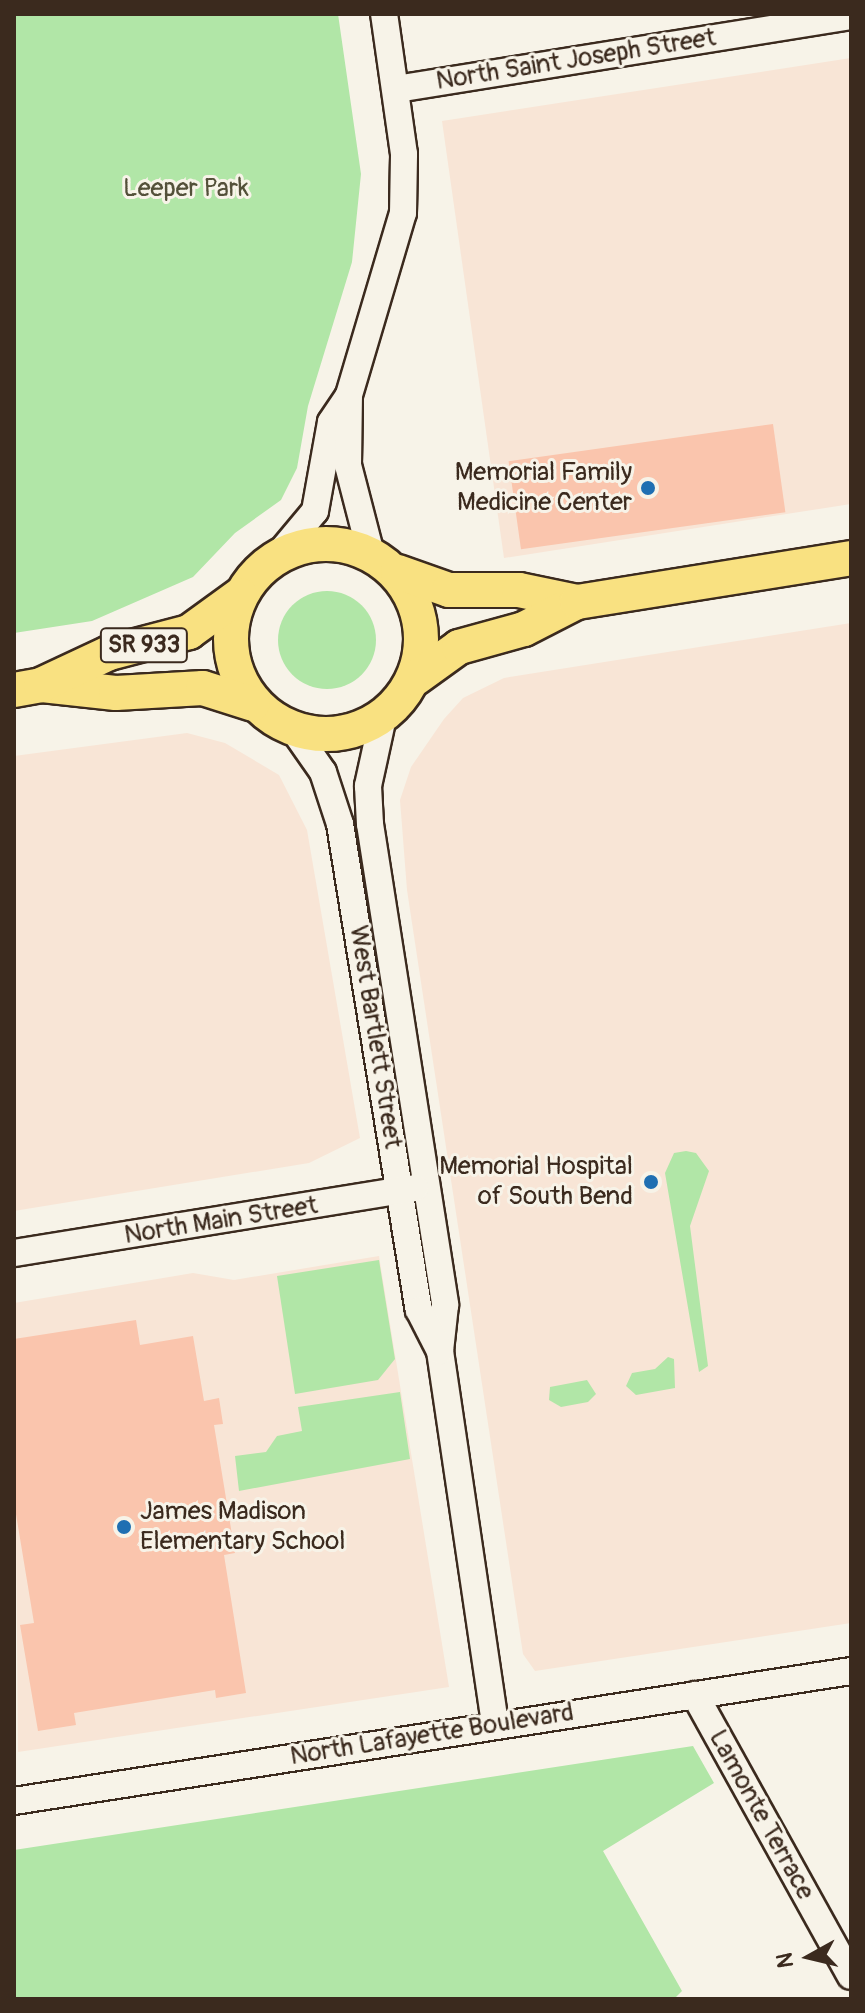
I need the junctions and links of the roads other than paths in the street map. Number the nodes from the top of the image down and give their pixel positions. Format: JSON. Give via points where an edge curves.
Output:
{"nodes":[{"id":1,"x":384,"y":14,"type":"edge"},
{"id":2,"x":851,"y":16,"type":"edge"},
{"id":3,"x":793,"y":20,"type":"edge"},
{"id":4,"x":396,"y":89,"type":"junction"},
{"id":5,"x":349,"y":395,"type":"junction"},
{"id":6,"x":279,"y":554,"type":"junction"},
{"id":7,"x":851,"y":558,"type":"edge"},
{"id":8,"x":385,"y":563,"type":"junction"},
{"id":9,"x":240,"y":595,"type":"junction"},
{"id":10,"x":577,"y":602,"type":"junction"},
{"id":11,"x":416,"y":678,"type":"junction"},
{"id":12,"x":28,"y":688,"type":"edge"},
{"id":13,"x":253,"y":704,"type":"junction"},
{"id":14,"x":383,"y":717,"type":"junction"},
{"id":15,"x":293,"y":729,"type":"junction"},
{"id":16,"x":427,"y":1186,"type":"junction"},
{"id":17,"x":398,"y":1192,"type":"junction"},
{"id":18,"x":14,"y":1253,"type":"edge"},
{"id":19,"x":440,"y":1351,"type":"junction"},
{"id":20,"x":851,"y":1671,"type":"edge"},
{"id":21,"x":695,"y":1695,"type":"junction"},
{"id":22,"x":495,"y":1725,"type":"junction"},
{"id":23,"x":14,"y":1801,"type":"edge"},
{"id":24,"x":851,"y":1976,"type":"edge"}],
"edges":[{"from":1,"to":4,"type":"street"},
{"from":2,"to":3,"type":"street","name":"North Saint Joseph Street"},
{"from":3,"to":4,"type":"street","name":"North Saint Joseph Street"},
{"from":4,"to":5,"type":"street","via":[[404,154],[399,239]]},
{"from":5,"to":6,"type":"street","via":[[331,422],[315,511]]},
{"from":5,"to":8,"type":"street","via":[[348,465]]},
{"from":6,"to":8,"type":"main road","number":"SR 933","via":[[328,545]]},
{"from":6,"to":9,"type":"main road","number":"SR 933"},
{"from":7,"to":10,"type":"main road","number":"SR 933"},
{"from":8,"to":10,"type":"main road","number":"SR 933","via":[[449,590],[519,590]]},
{"from":8,"to":11,"type":"main road","via":[[419,625]]},
{"from":9,"to":12,"type":"main road","number":"SR 933","via":[[189,632],[109,653]]},
{"from":9,"to":13,"type":"main road","via":[[232,655]]},
{"from":10,"to":11,"type":"main road","number":"SR 933","via":[[524,629],[459,647]]},
{"from":11,"to":14,"type":"main road","number":"SR 933"},
{"from":12,"to":13,"type":"main road","number":"SR 933","via":[[116,693],[203,688]]},
{"from":13,"to":15,"type":"main road","number":"SR 933"},
{"from":14,"to":15,"type":"main road","number":"SR 933","via":[[355,731],[324,735]]},
{"from":14,"to":16,"type":"street","name":"West Bartlett Street","via":[[368,786],[370,824]]},
{"from":15,"to":17,"type":"street","name":"West Bartlett Street","via":[[323,772],[340,824]]},
{"from":16,"to":17,"type":"street","name":"North Main Street"},
{"from":16,"to":19,"type":"street","name":"West Bartlett Street","via":[[445,1305]]},
{"from":17,"to":18,"type":"street","name":"North Main Street"},
{"from":17,"to":19,"type":"street","name":"West Bartlett Street","via":[[419,1310]]},
{"from":19,"to":22,"type":"street","name":"West Bartlett Street"},
{"from":20,"to":21,"type":"street","name":"North Lafayette Boulevard"},
{"from":21,"to":22,"type":"street","name":"North Lafayette Boulevard"},
{"from":21,"to":24,"type":"street","name":"Lamonte Terrace"},
{"from":22,"to":23,"type":"street","name":"North Lafayette Boulevard"}]}
